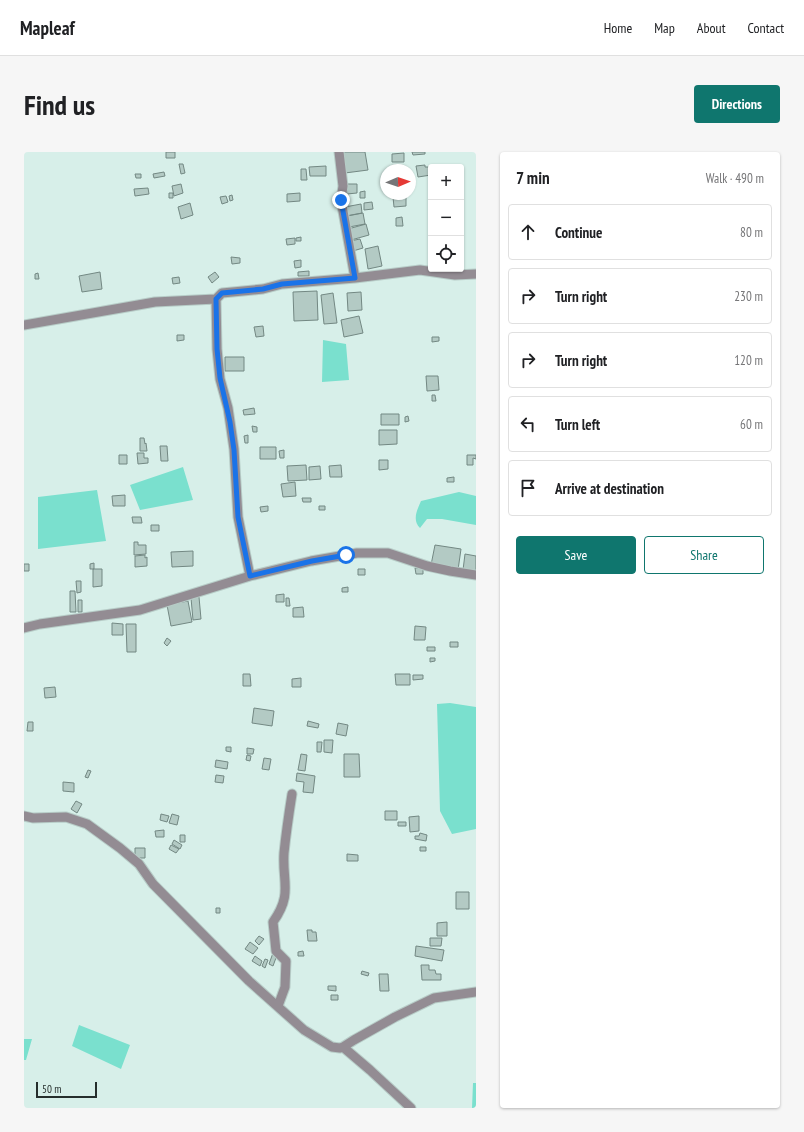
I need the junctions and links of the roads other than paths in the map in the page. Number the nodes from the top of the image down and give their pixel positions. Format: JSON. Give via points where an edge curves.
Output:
{"nodes":[{"id":1,"x":339,"y":152,"type":"edge"},
{"id":2,"x":476,"y":274,"type":"edge"},
{"id":3,"x":355,"y":278,"type":"junction"},
{"id":4,"x":216,"y":299,"type":"junction"},
{"id":5,"x":24,"y":325,"type":"edge"},
{"id":6,"x":476,"y":575,"type":"edge"},
{"id":7,"x":250,"y":576,"type":"junction"},
{"id":8,"x":24,"y":628,"type":"edge"},
{"id":9,"x":292,"y":794,"type":"dead end"},
{"id":10,"x":24,"y":816,"type":"edge"},
{"id":11,"x":476,"y":992,"type":"edge"},
{"id":12,"x":278,"y":1006,"type":"junction"},
{"id":13,"x":343,"y":1047,"type":"junction"},
{"id":14,"x":411,"y":1108,"type":"edge"}],
"edges":[{"from":1,"to":3,"type":"street","via":[[343,186],[341,200]]},
{"from":2,"to":3,"type":"street","via":[[455,275],[420,270]]},
{"from":3,"to":4,"type":"street","via":[[282,284],[263,289],[222,293]]},
{"from":4,"to":5,"type":"street","via":[[154,302]]},
{"from":4,"to":7,"type":"street","via":[[220,378],[230,422],[238,517]]},
{"from":6,"to":7,"type":"street","via":[[427,566],[377,552],[312,561]]},
{"from":7,"to":8,"type":"street","via":[[140,610]]},
{"from":9,"to":12,"type":"street","via":[[284,855],[286,891],[281,911],[273,922],[276,951],[286,962],[285,987]]},
{"from":10,"to":12,"type":"street","via":[[66,817],[87,824],[120,848],[139,864],[153,884],[206,938]]},
{"from":11,"to":13,"type":"street","via":[[434,998]]},
{"from":12,"to":13,"type":"street","via":[[304,1030],[332,1046]]},
{"from":13,"to":14,"type":"street"}]}
